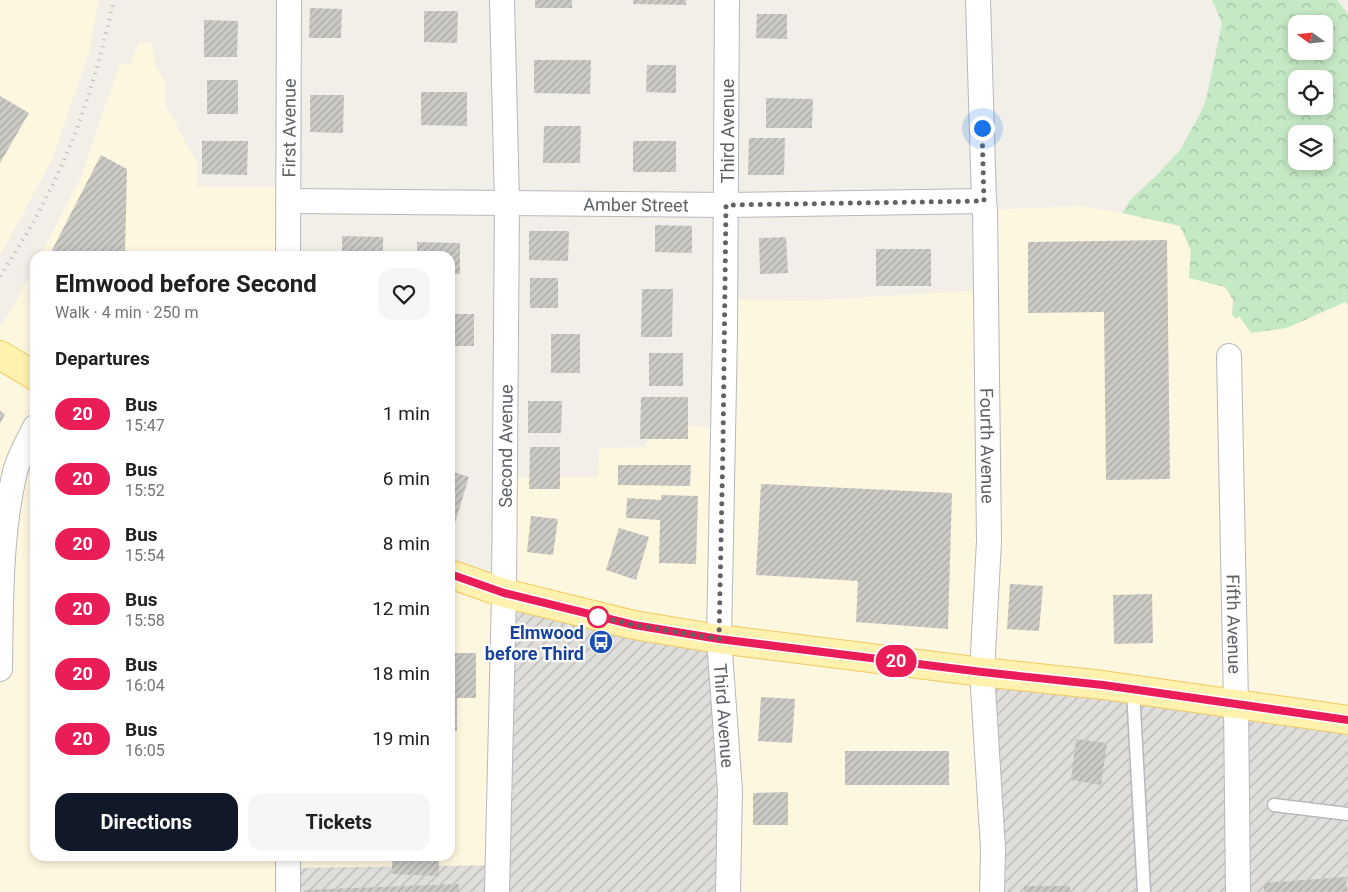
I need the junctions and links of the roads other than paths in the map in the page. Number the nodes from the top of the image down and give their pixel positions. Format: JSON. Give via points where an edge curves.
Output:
{"nodes":[{"id":1,"x":288,"y":0,"type":"edge"},
{"id":2,"x":502,"y":0,"type":"edge"},
{"id":3,"x":727,"y":0,"type":"edge"},
{"id":4,"x":978,"y":0,"type":"edge"},
{"id":5,"x":288,"y":201,"type":"junction"},
{"id":6,"x":984,"y":201,"type":"junction"},
{"id":7,"x":507,"y":202,"type":"junction"},
{"id":8,"x":726,"y":205,"type":"junction"},
{"id":9,"x":288,"y":251,"type":"edge"},
{"id":10,"x":0,"y":355,"type":"edge"},
{"id":11,"x":1229,"y":356,"type":"dead end"},
{"id":12,"x":30,"y":373,"type":"edge"},
{"id":13,"x":30,"y":438,"type":"edge"},
{"id":14,"x":455,"y":576,"type":"edge"},
{"id":15,"x":504,"y":593,"type":"junction"},
{"id":16,"x":719,"y":639,"type":"junction"},
{"id":17,"x":0,"y":670,"type":"edge"},
{"id":18,"x":982,"y":672,"type":"junction"},
{"id":19,"x":1133,"y":690,"type":"junction"},
{"id":20,"x":1236,"y":704,"type":"junction"},
{"id":21,"x":1348,"y":720,"type":"edge"},
{"id":22,"x":1274,"y":805,"type":"dead end"},
{"id":23,"x":1348,"y":814,"type":"edge"},
{"id":24,"x":288,"y":861,"type":"edge"},
{"id":25,"x":288,"y":892,"type":"edge"},
{"id":26,"x":497,"y":892,"type":"edge"},
{"id":27,"x":728,"y":892,"type":"edge"},
{"id":28,"x":992,"y":892,"type":"edge"},
{"id":29,"x":1144,"y":892,"type":"edge"},
{"id":30,"x":1238,"y":892,"type":"edge"}],
"edges":[{"from":1,"to":5,"type":"street","name":"First Avenue"},
{"from":2,"to":7,"type":"street","name":"Second Avenue"},
{"from":3,"to":8,"type":"street","name":"Third Avenue"},
{"from":4,"to":6,"type":"street","name":"Fourth Avenue"},
{"from":5,"to":7,"type":"street","name":"Amber Street"},
{"from":5,"to":9,"type":"street","name":"First Avenue"},
{"from":6,"to":8,"type":"street","name":"Amber Street"},
{"from":6,"to":18,"type":"street","name":"Fourth Avenue","via":[[989,541]]},
{"from":7,"to":8,"type":"street","name":"Amber Street"},
{"from":7,"to":15,"type":"street","name":"Second Avenue"},
{"from":8,"to":16,"type":"street","name":"Third Avenue"},
{"from":10,"to":12,"type":"main road"},
{"from":11,"to":20,"type":"street","name":"Fifth Avenue"},
{"from":13,"to":17,"type":"street","via":[[16,470],[6,512]]},
{"from":14,"to":15,"type":"main road"},
{"from":15,"to":16,"type":"main road","via":[[634,625]]},
{"from":15,"to":26,"type":"street","name":"Second Avenue"},
{"from":16,"to":18,"type":"main road"},
{"from":16,"to":27,"type":"street","name":"Third Avenue","via":[[730,790]]},
{"from":18,"to":19,"type":"main road"},
{"from":18,"to":28,"type":"street","name":"Fourth Avenue","via":[[993,849]]},
{"from":19,"to":20,"type":"main road"},
{"from":19,"to":29,"type":"lane"},
{"from":20,"to":21,"type":"main road"},
{"from":20,"to":30,"type":"street","name":"Fifth Avenue"},
{"from":22,"to":23,"type":"lane"},
{"from":24,"to":25,"type":"street"}]}
